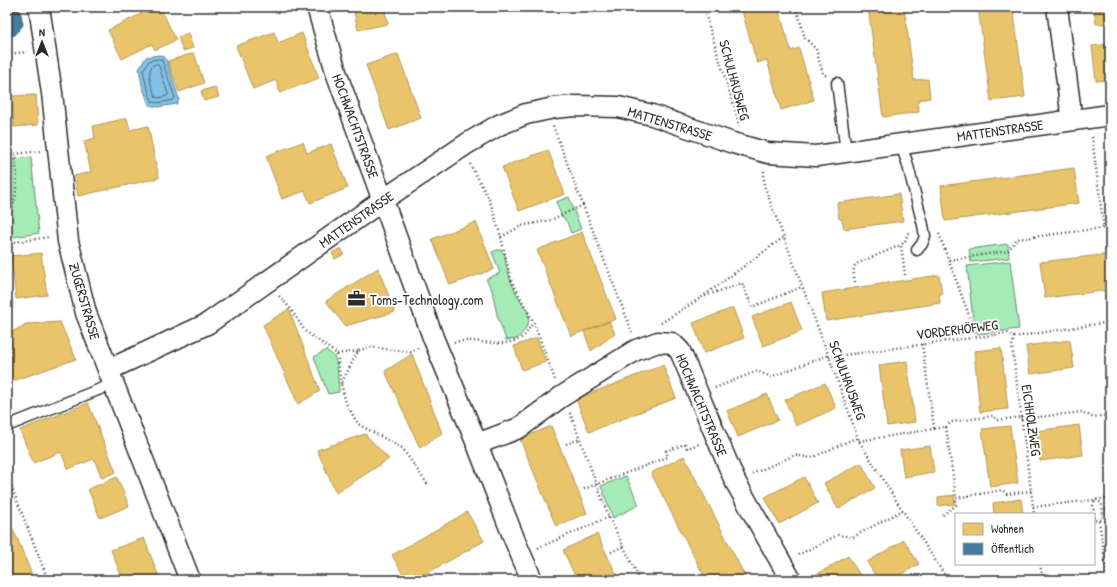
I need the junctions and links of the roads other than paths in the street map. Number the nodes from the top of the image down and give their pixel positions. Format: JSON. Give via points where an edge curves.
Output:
{"nodes":[{"id":1,"x":39,"y":7,"type":"edge"},
{"id":2,"x":317,"y":7,"type":"edge"},
{"id":3,"x":1056,"y":7,"type":"edge"},
{"id":4,"x":837,"y":83,"type":"road end"},
{"id":5,"x":1110,"y":115,"type":"edge"},
{"id":6,"x":1072,"y":120,"type":"junction"},
{"id":7,"x":901,"y":145,"type":"junction"},
{"id":8,"x":846,"y":152,"type":"junction"},
{"id":9,"x":383,"y":200,"type":"junction"},
{"id":10,"x":917,"y":250,"type":"dead end"},
{"id":11,"x":110,"y":377,"type":"junction"},
{"id":12,"x":7,"y":426,"type":"edge"},
{"id":13,"x":476,"y":444,"type":"junction"},
{"id":14,"x":787,"y":572,"type":"edge"},
{"id":15,"x":190,"y":580,"type":"edge"},
{"id":16,"x":532,"y":580,"type":"edge"}],
"edges":[{"from":1,"to":11,"type":"street","name":"ZUGERSTRASSE","via":[[52,93],[68,241],[86,313]]},
{"from":2,"to":9,"type":"street","name":"HOCHWACHTSTRASSE","via":[[337,75]]},
{"from":3,"to":6,"type":"street"},
{"from":4,"to":8,"type":"lane"},
{"from":5,"to":6,"type":"street","name":"MATTENSTRASSE"},
{"from":6,"to":7,"type":"street","name":"MATTENSTRASSE"},
{"from":7,"to":8,"type":"street","name":"MATTENSTRASSE"},
{"from":7,"to":10,"type":"lane","via":[[925,236]]},
{"from":8,"to":9,"type":"street","name":"MATTENSTRASSE","via":[[816,156],[768,153],[652,115],[618,107],[575,106],[556,120],[526,114],[499,125]]},
{"from":9,"to":11,"type":"street","name":"MATTENSTRASSE","via":[[207,324]]},
{"from":9,"to":13,"type":"street","name":"HOCHWACHTSTRASSE","via":[[435,343]]},
{"from":11,"to":12,"type":"lane"},
{"from":11,"to":15,"type":"street","name":"ZUGERSTRASSE"},
{"from":13,"to":14,"type":"street","name":"HOCHWACHTSTRASSE","via":[[519,428],[635,345],[672,343],[680,351],[735,481]]},
{"from":13,"to":16,"type":"street","name":"HOCHWACHTSTRASSE"}]}
